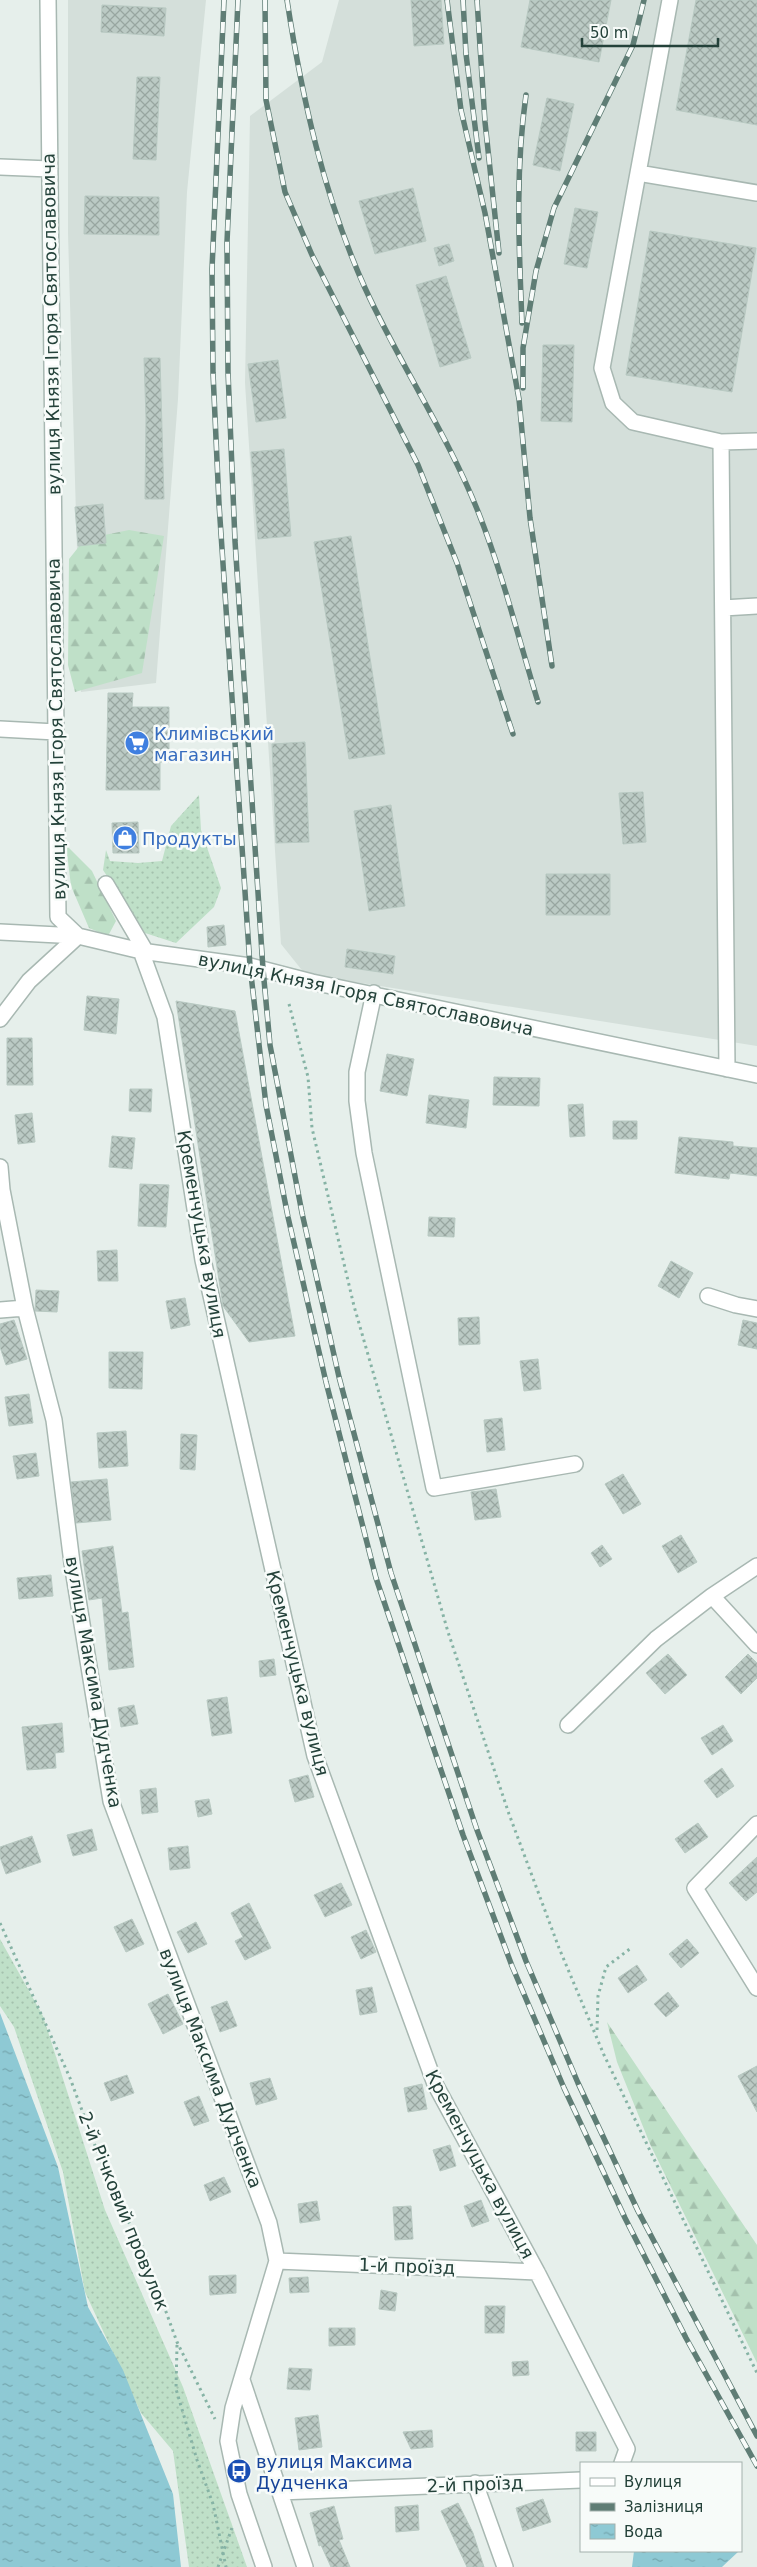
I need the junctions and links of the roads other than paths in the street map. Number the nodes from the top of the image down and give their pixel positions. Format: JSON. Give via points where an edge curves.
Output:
{"nodes":[{"id":1,"x":48,"y":0,"type":"edge"},
{"id":2,"x":670,"y":0,"type":"edge"},
{"id":3,"x":0,"y":168,"type":"edge"},
{"id":4,"x":50,"y":170,"type":"junction"},
{"id":5,"x":638,"y":173,"type":"junction"},
{"id":6,"x":757,"y":194,"type":"edge"},
{"id":7,"x":757,"y":441,"type":"edge"},
{"id":8,"x":721,"y":442,"type":"junction"},
{"id":9,"x":757,"y":606,"type":"edge"},
{"id":10,"x":723,"y":608,"type":"junction"},
{"id":11,"x":0,"y":729,"type":"edge"},
{"id":12,"x":56,"y":732,"type":"junction"},
{"id":13,"x":106,"y":884,"type":"dead end"},
{"id":14,"x":0,"y":932,"type":"edge"},
{"id":15,"x":78,"y":936,"type":"junction"},
{"id":16,"x":143,"y":951,"type":"junction"},
{"id":17,"x":374,"y":994,"type":"junction"},
{"id":18,"x":0,"y":1019,"type":"edge"},
{"id":19,"x":727,"y":1069,"type":"junction"},
{"id":20,"x":757,"y":1075,"type":"edge"},
{"id":21,"x":0,"y":1168,"type":"edge"},
{"id":22,"x":708,"y":1296,"type":"dead end"},
{"id":23,"x":25,"y":1308,"type":"junction"},
{"id":24,"x":757,"y":1309,"type":"edge"},
{"id":25,"x":0,"y":1310,"type":"edge"},
{"id":26,"x":575,"y":1464,"type":"dead end"},
{"id":27,"x":757,"y":1566,"type":"edge"},
{"id":28,"x":712,"y":1596,"type":"junction"},
{"id":29,"x":757,"y":1645,"type":"edge"},
{"id":30,"x":568,"y":1725,"type":"dead end"},
{"id":31,"x":757,"y":1824,"type":"edge"},
{"id":32,"x":757,"y":1988,"type":"edge"},
{"id":33,"x":277,"y":2261,"type":"junction"},
{"id":34,"x":537,"y":2272,"type":"junction"},
{"id":35,"x":242,"y":2380,"type":"junction"},
{"id":36,"x":622,"y":2462,"type":"edge"},
{"id":37,"x":580,"y":2480,"type":"edge"},
{"id":38,"x":476,"y":2483,"type":"junction"},
{"id":39,"x":280,"y":2492,"type":"junction"},
{"id":40,"x":264,"y":2567,"type":"edge"},
{"id":41,"x":305,"y":2567,"type":"edge"},
{"id":42,"x":504,"y":2567,"type":"edge"}],
"edges":[{"from":1,"to":4,"type":"street","name":"вулиця Князя Ігоря Святославовича"},
{"from":2,"to":5,"type":"street"},
{"from":3,"to":4,"type":"street"},
{"from":4,"to":12,"type":"street","name":"вулиця Князя Ігоря Святославовича"},
{"from":5,"to":6,"type":"street"},
{"from":5,"to":8,"type":"street","via":[[602,368],[613,403],[633,422]]},
{"from":7,"to":8,"type":"street"},
{"from":8,"to":10,"type":"street"},
{"from":9,"to":10,"type":"street"},
{"from":10,"to":19,"type":"street"},
{"from":11,"to":12,"type":"street"},
{"from":12,"to":15,"type":"street","name":"вулиця Князя Ігоря Святославовича","via":[[58,917]]},
{"from":13,"to":16,"type":"street","name":"Кременчуцька вулиця"},
{"from":14,"to":15,"type":"street"},
{"from":15,"to":16,"type":"street","name":"вулиця Князя Ігоря Святославовича"},
{"from":15,"to":18,"type":"street","via":[[29,981]]},
{"from":16,"to":17,"type":"street","name":"вулиця Князя Ігоря Святославовича","via":[[250,966]]},
{"from":16,"to":34,"type":"street","name":"Кременчуцька вулиця","via":[[165,1017],[203,1260],[315,1756],[435,2084]]},
{"from":17,"to":19,"type":"street","name":"вулиця Князя Ігоря Святославовича"},
{"from":17,"to":26,"type":"street","via":[[357,1072],[357,1101],[364,1153],[434,1488]]},
{"from":19,"to":20,"type":"street","name":"вулиця Князя Ігоря Святославовича"},
{"from":21,"to":23,"type":"street","name":"вулиця Максима Дудченка"},
{"from":22,"to":24,"type":"street"},
{"from":23,"to":25,"type":"street"},
{"from":23,"to":33,"type":"street","name":"вулиця Максима Дудченка","via":[[54,1420],[72,1563],[111,1801],[269,2223]]},
{"from":27,"to":28,"type":"street"},
{"from":28,"to":29,"type":"street"},
{"from":28,"to":30,"type":"street","via":[[656,1639]]},
{"from":31,"to":32,"type":"street","via":[[695,1888]]},
{"from":33,"to":34,"type":"street","name":"1-й проїзд"},
{"from":33,"to":35,"type":"street","name":"вулиця Максима Дудченка"},
{"from":34,"to":36,"type":"street","name":"Кременчуцька вулиця","via":[[627,2449]]},
{"from":35,"to":39,"type":"street"},
{"from":35,"to":40,"type":"street","name":"вулиця Максима Дудченка","via":[[233,2408],[228,2441],[239,2494]]},
{"from":37,"to":38,"type":"street","name":"2-й проїзд"},
{"from":38,"to":39,"type":"street","name":"2-й проїзд"},
{"from":38,"to":42,"type":"street"},
{"from":39,"to":41,"type":"street"}]}
